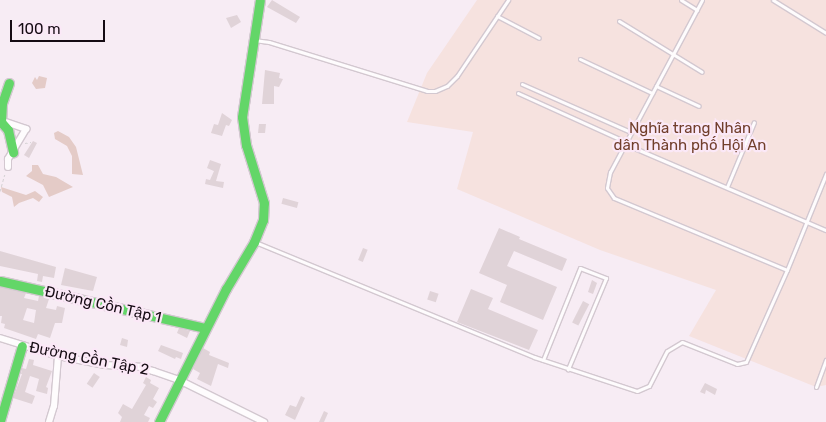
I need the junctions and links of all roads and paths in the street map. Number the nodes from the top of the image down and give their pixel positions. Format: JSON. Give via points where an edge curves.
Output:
{"nodes":[{"id":1,"x":260,"y":0,"type":"edge"},
{"id":2,"x":508,"y":0,"type":"edge"},
{"id":3,"x":681,"y":0,"type":"edge"},
{"id":4,"x":702,"y":0,"type":"edge"},
{"id":5,"x":773,"y":0,"type":"edge"},
{"id":6,"x":697,"y":10,"type":"junction"},
{"id":7,"x":497,"y":16,"type":"junction"},
{"id":8,"x":618,"y":21,"type":"dead end"},
{"id":9,"x":826,"y":33,"type":"edge"},
{"id":10,"x":539,"y":38,"type":"dead end"},
{"id":11,"x":254,"y":40,"type":"junction"},
{"id":12,"x":672,"y":55,"type":"junction"},
{"id":13,"x":580,"y":58,"type":"dead end"},
{"id":14,"x":702,"y":72,"type":"dead end"},
{"id":15,"x":9,"y":83,"type":"dead end"},
{"id":16,"x":522,"y":84,"type":"dead end"},
{"id":17,"x":656,"y":86,"type":"junction"},
{"id":18,"x":518,"y":93,"type":"dead end"},
{"id":19,"x":652,"y":93,"type":"junction"},
{"id":20,"x":699,"y":106,"type":"dead end"},
{"id":21,"x":0,"y":120,"type":"edge"},
{"id":22,"x":754,"y":122,"type":"dead end"},
{"id":23,"x":631,"y":132,"type":"junction"},
{"id":24,"x":625,"y":143,"type":"junction"},
{"id":25,"x":13,"y":152,"type":"junction"},
{"id":26,"x":8,"y":167,"type":"dead end"},
{"id":27,"x":826,"y":174,"type":"edge"},
{"id":28,"x":727,"y":187,"type":"junction"},
{"id":29,"x":807,"y":221,"type":"junction"},
{"id":30,"x":826,"y":230,"type":"edge"},
{"id":31,"x":254,"y":242,"type":"junction"},
{"id":32,"x":787,"y":270,"type":"junction"},
{"id":33,"x":0,"y":281,"type":"edge"},
{"id":34,"x":206,"y":328,"type":"junction"},
{"id":35,"x":0,"y":338,"type":"edge"},
{"id":36,"x":22,"y":346,"type":"junction"},
{"id":37,"x":58,"y":356,"type":"junction"},
{"id":38,"x":543,"y":360,"type":"junction"},
{"id":39,"x":826,"y":360,"type":"edge"},
{"id":40,"x":568,"y":369,"type":"junction"},
{"id":41,"x":179,"y":380,"type":"junction"},
{"id":42,"x":816,"y":388,"type":"dead end"},
{"id":43,"x":0,"y":421,"type":"edge"},
{"id":44,"x":49,"y":422,"type":"edge"},
{"id":45,"x":159,"y":422,"type":"edge"},
{"id":46,"x":264,"y":422,"type":"edge"}],
"edges":[{"from":1,"to":11,"type":"street"},
{"from":2,"to":7,"type":"lane"},
{"from":3,"to":6,"type":"lane"},
{"from":4,"to":6,"type":"lane"},
{"from":5,"to":9,"type":"lane"},
{"from":6,"to":12,"type":"lane"},
{"from":7,"to":10,"type":"lane"},
{"from":7,"to":11,"type":"lane","via":[[448,86],[436,91]]},
{"from":8,"to":12,"type":"lane"},
{"from":11,"to":31,"type":"street","via":[[242,117],[246,145],[264,204],[263,220]]},
{"from":12,"to":14,"type":"lane"},
{"from":12,"to":17,"type":"lane"},
{"from":13,"to":19,"type":"lane"},
{"from":15,"to":21,"type":"street"},
{"from":16,"to":23,"type":"lane"},
{"from":17,"to":19,"type":"lane"},
{"from":17,"to":20,"type":"lane"},
{"from":18,"to":24,"type":"lane"},
{"from":19,"to":23,"type":"lane"},
{"from":21,"to":25,"type":"street","via":[[12,141]]},
{"from":21,"to":25,"type":"street","via":[[26,128]]},
{"from":22,"to":28,"type":"lane"},
{"from":23,"to":24,"type":"lane"},
{"from":24,"to":28,"type":"lane"},
{"from":24,"to":32,"type":"lane","via":[[607,181],[607,188],[614,198]]},
{"from":25,"to":26,"type":"street","via":[[8,159]]},
{"from":27,"to":29,"type":"lane"},
{"from":28,"to":29,"type":"lane"},
{"from":29,"to":30,"type":"lane"},
{"from":29,"to":32,"type":"lane"},
{"from":31,"to":34,"type":"street"},
{"from":31,"to":38,"type":"lane"},
{"from":32,"to":40,"type":"lane","via":[[752,350],[742,364],[682,342],[668,351],[649,386],[637,391]]},
{"from":33,"to":34,"type":"street","name":"Đường Cồn Tập 1"},
{"from":34,"to":41,"type":"street"},
{"from":35,"to":36,"type":"street","name":"Đường Cồn Tập 2"},
{"from":36,"to":37,"type":"street","name":"Đường Cồn Tập 2"},
{"from":36,"to":43,"type":"street"},
{"from":37,"to":41,"type":"street","name":"Đường Cồn Tập 2","via":[[105,365],[140,367]]},
{"from":37,"to":44,"type":"street","via":[[54,406]]},
{"from":38,"to":40,"type":"lane"},
{"from":38,"to":40,"type":"lane","via":[[580,268],[606,278]]},
{"from":39,"to":42,"type":"lane"},
{"from":41,"to":45,"type":"street"},
{"from":41,"to":46,"type":"street","name":"Đường Cồn Tập 2"}]}
